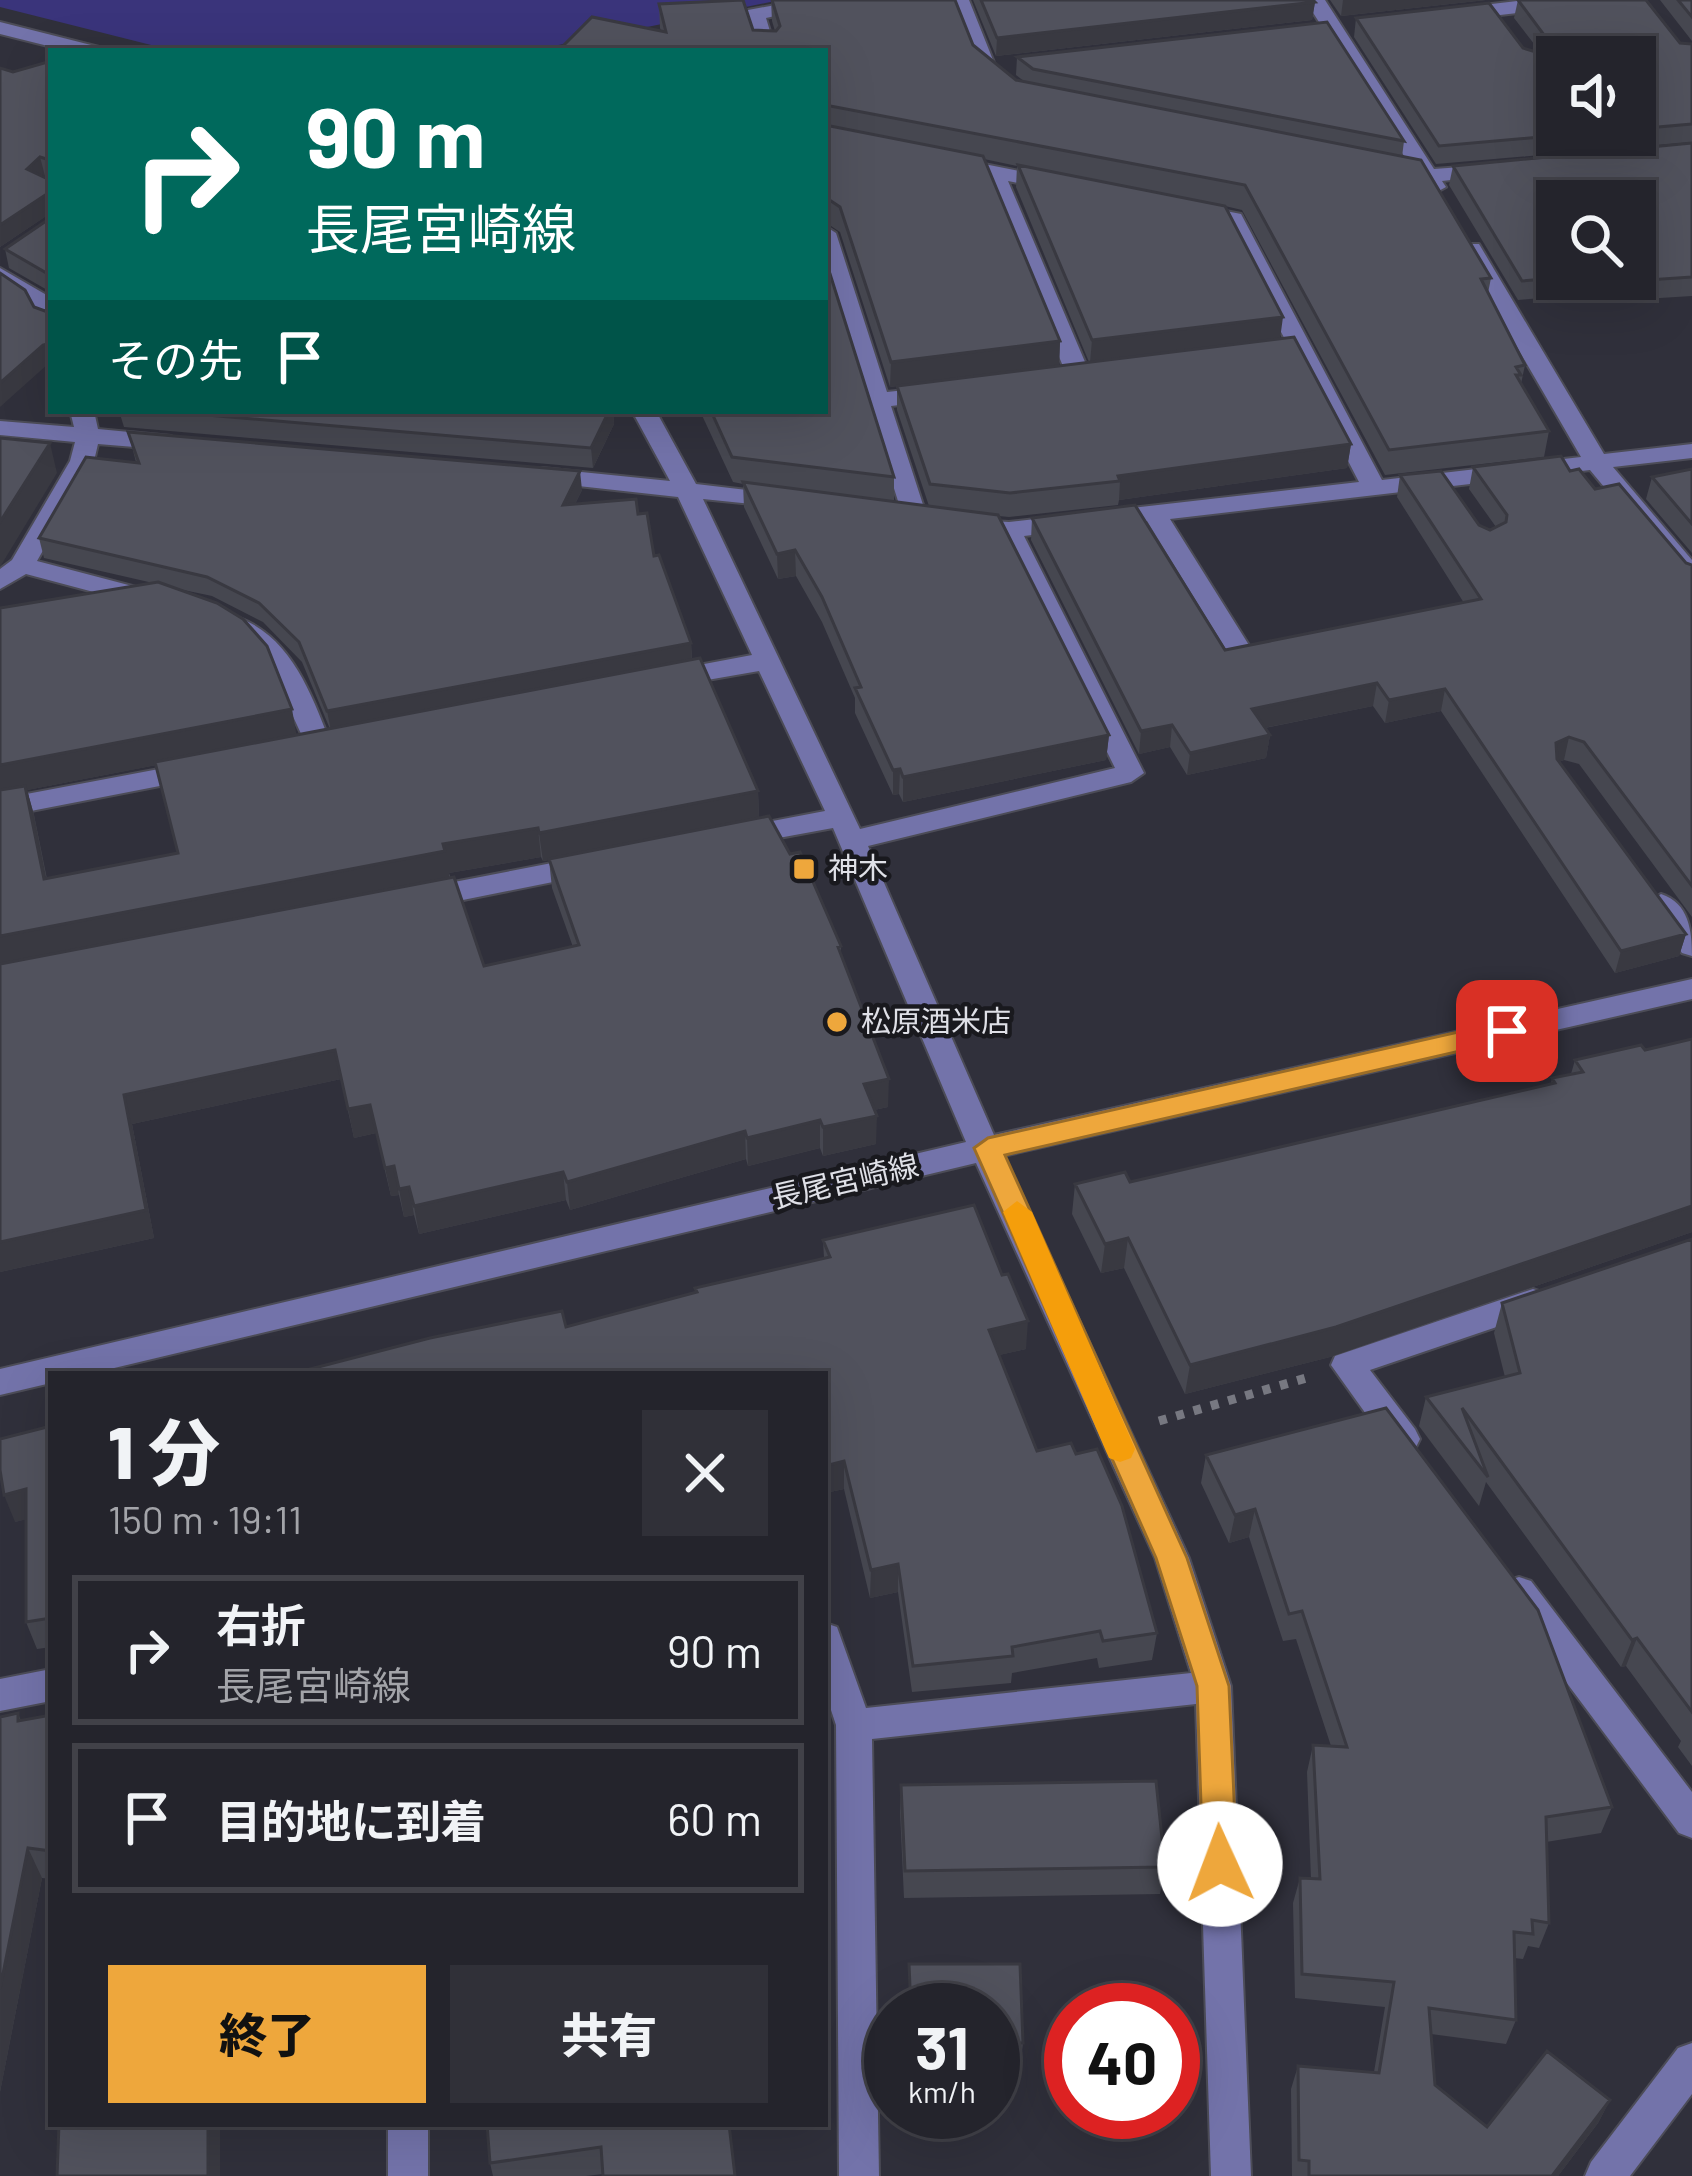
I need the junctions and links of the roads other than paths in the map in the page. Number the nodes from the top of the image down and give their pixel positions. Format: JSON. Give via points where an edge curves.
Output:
{"nodes":[{"id":1,"x":837,"y":0,"type":"edge"},
{"id":2,"x":959,"y":0,"type":"edge"},
{"id":3,"x":1315,"y":0,"type":"edge"},
{"id":4,"x":1577,"y":0,"type":"edge"},
{"id":5,"x":1424,"y":17,"type":"edge"},
{"id":6,"x":0,"y":28,"type":"edge"},
{"id":7,"x":80,"y":48,"type":"edge"},
{"id":8,"x":765,"y":48,"type":"edge"},
{"id":9,"x":1010,"y":65,"type":"dead end"},
{"id":10,"x":986,"y":68,"type":"junction"},
{"id":11,"x":1023,"y":96,"type":"edge"},
{"id":12,"x":931,"y":160,"type":"edge"},
{"id":13,"x":1361,"y":163,"type":"edge"},
{"id":14,"x":1521,"y":168,"type":"edge"},
{"id":15,"x":994,"y":172,"type":"junction"},
{"id":16,"x":1428,"y":176,"type":"junction"},
{"id":17,"x":1081,"y":189,"type":"edge"},
{"id":18,"x":1168,"y":206,"type":"edge"},
{"id":19,"x":828,"y":242,"type":"edge"},
{"id":20,"x":0,"y":275,"type":"edge"},
{"id":21,"x":48,"y":313,"type":"edge"},
{"id":22,"x":1079,"y":376,"type":"edge"},
{"id":23,"x":968,"y":389,"type":"edge"},
{"id":24,"x":880,"y":400,"type":"junction"},
{"id":25,"x":646,"y":414,"type":"edge"},
{"id":26,"x":85,"y":424,"type":"edge"},
{"id":27,"x":0,"y":428,"type":"edge"},
{"id":28,"x":205,"y":446,"type":"edge"},
{"id":29,"x":1692,"y":451,"type":"edge"},
{"id":30,"x":1597,"y":463,"type":"junction"},
{"id":31,"x":509,"y":472,"type":"edge"},
{"id":32,"x":1446,"y":480,"type":"junction"},
{"id":33,"x":686,"y":488,"type":"junction"},
{"id":34,"x":1374,"y":488,"type":"junction"},
{"id":35,"x":806,"y":503,"type":"edge"},
{"id":36,"x":1466,"y":510,"type":"edge"},
{"id":37,"x":1154,"y":513,"type":"junction"},
{"id":38,"x":1009,"y":530,"type":"junction"},
{"id":39,"x":11,"y":573,"type":"edge"},
{"id":40,"x":1692,"y":576,"type":"edge"},
{"id":41,"x":1244,"y":658,"type":"edge"},
{"id":42,"x":767,"y":661,"type":"junction"},
{"id":43,"x":638,"y":685,"type":"edge"},
{"id":44,"x":319,"y":747,"type":"edge"},
{"id":45,"x":228,"y":764,"type":"edge"},
{"id":46,"x":0,"y":808,"type":"edge"},
{"id":47,"x":847,"y":828,"type":"junction"},
{"id":48,"x":706,"y":843,"type":"edge"},
{"id":49,"x":611,"y":862,"type":"edge"},
{"id":50,"x":1649,"y":889,"type":"edge"},
{"id":51,"x":400,"y":903,"type":"edge"},
{"id":52,"x":1692,"y":946,"type":"edge"},
{"id":53,"x":1692,"y":989,"type":"edge"},
{"id":54,"x":988,"y":1148,"type":"junction"},
{"id":55,"x":1563,"y":1292,"type":"edge"},
{"id":56,"x":0,"y":1382,"type":"edge"},
{"id":57,"x":1419,"y":1460,"type":"edge"},
{"id":58,"x":1491,"y":1555,"type":"edge"},
{"id":59,"x":828,"y":1647,"type":"edge"},
{"id":60,"x":48,"y":1686,"type":"edge"},
{"id":61,"x":1213,"y":1686,"type":"junction"},
{"id":62,"x":0,"y":1695,"type":"edge"},
{"id":63,"x":854,"y":1725,"type":"junction"},
{"id":64,"x":1692,"y":1821,"type":"edge"},
{"id":65,"x":1692,"y":2062,"type":"edge"},
{"id":66,"x":408,"y":2127,"type":"edge"},
{"id":67,"x":409,"y":2176,"type":"edge"},
{"id":68,"x":860,"y":2176,"type":"edge"},
{"id":69,"x":1232,"y":2176,"type":"edge"},
{"id":70,"x":1605,"y":2176,"type":"edge"}],
"edges":[{"from":1,"to":8,"type":"street","via":[[754,14]]},
{"from":2,"to":10,"type":"street"},
{"from":3,"to":16,"type":"street"},
{"from":4,"to":5,"type":"street","via":[[1499,18]]},
{"from":6,"to":7,"type":"street"},
{"from":9,"to":10,"type":"street"},
{"from":10,"to":11,"type":"street"},
{"from":12,"to":15,"type":"street"},
{"from":13,"to":16,"type":"street"},
{"from":14,"to":16,"type":"street"},
{"from":15,"to":17,"type":"street"},
{"from":15,"to":22,"type":"street"},
{"from":16,"to":30,"type":"street"},
{"from":18,"to":34,"type":"street","via":[[1233,219],[1292,349]]},
{"from":19,"to":24,"type":"street"},
{"from":20,"to":21,"type":"street"},
{"from":23,"to":24,"type":"street"},
{"from":24,"to":38,"type":"street","via":[[904,516]]},
{"from":25,"to":33,"type":"street"},
{"from":26,"to":27,"type":"street"},
{"from":26,"to":28,"type":"street"},
{"from":26,"to":39,"type":"street","via":[[82,461]]},
{"from":29,"to":30,"type":"street"},
{"from":30,"to":32,"type":"street"},
{"from":30,"to":40,"type":"street"},
{"from":31,"to":33,"type":"street"},
{"from":32,"to":34,"type":"street"},
{"from":32,"to":36,"type":"street"},
{"from":33,"to":35,"type":"street"},
{"from":33,"to":42,"type":"street"},
{"from":34,"to":37,"type":"street"},
{"from":37,"to":38,"type":"street"},
{"from":37,"to":41,"type":"street"},
{"from":38,"to":47,"type":"street","via":[[1131,773]]},
{"from":39,"to":44,"type":"street","via":[[222,619],[268,645],[289,671]]},
{"from":42,"to":43,"type":"street"},
{"from":42,"to":47,"type":"street"},
{"from":45,"to":46,"type":"street"},
{"from":47,"to":48,"type":"street"},
{"from":47,"to":54,"type":"street"},
{"from":49,"to":51,"type":"street"},
{"from":50,"to":52,"type":"street"},
{"from":53,"to":54,"type":"street","name":"長尾宮崎線"},
{"from":54,"to":56,"type":"street","name":"長尾宮崎線"},
{"from":54,"to":61,"type":"street","via":[[1172,1558]]},
{"from":55,"to":57,"type":"street","via":[[1347,1365]]},
{"from":58,"to":64,"type":"street"},
{"from":59,"to":63,"type":"street"},
{"from":60,"to":62,"type":"street"},
{"from":61,"to":63,"type":"street"},
{"from":61,"to":69,"type":"street"},
{"from":63,"to":68,"type":"street"},
{"from":65,"to":70,"type":"street"},
{"from":66,"to":67,"type":"street"}]}
